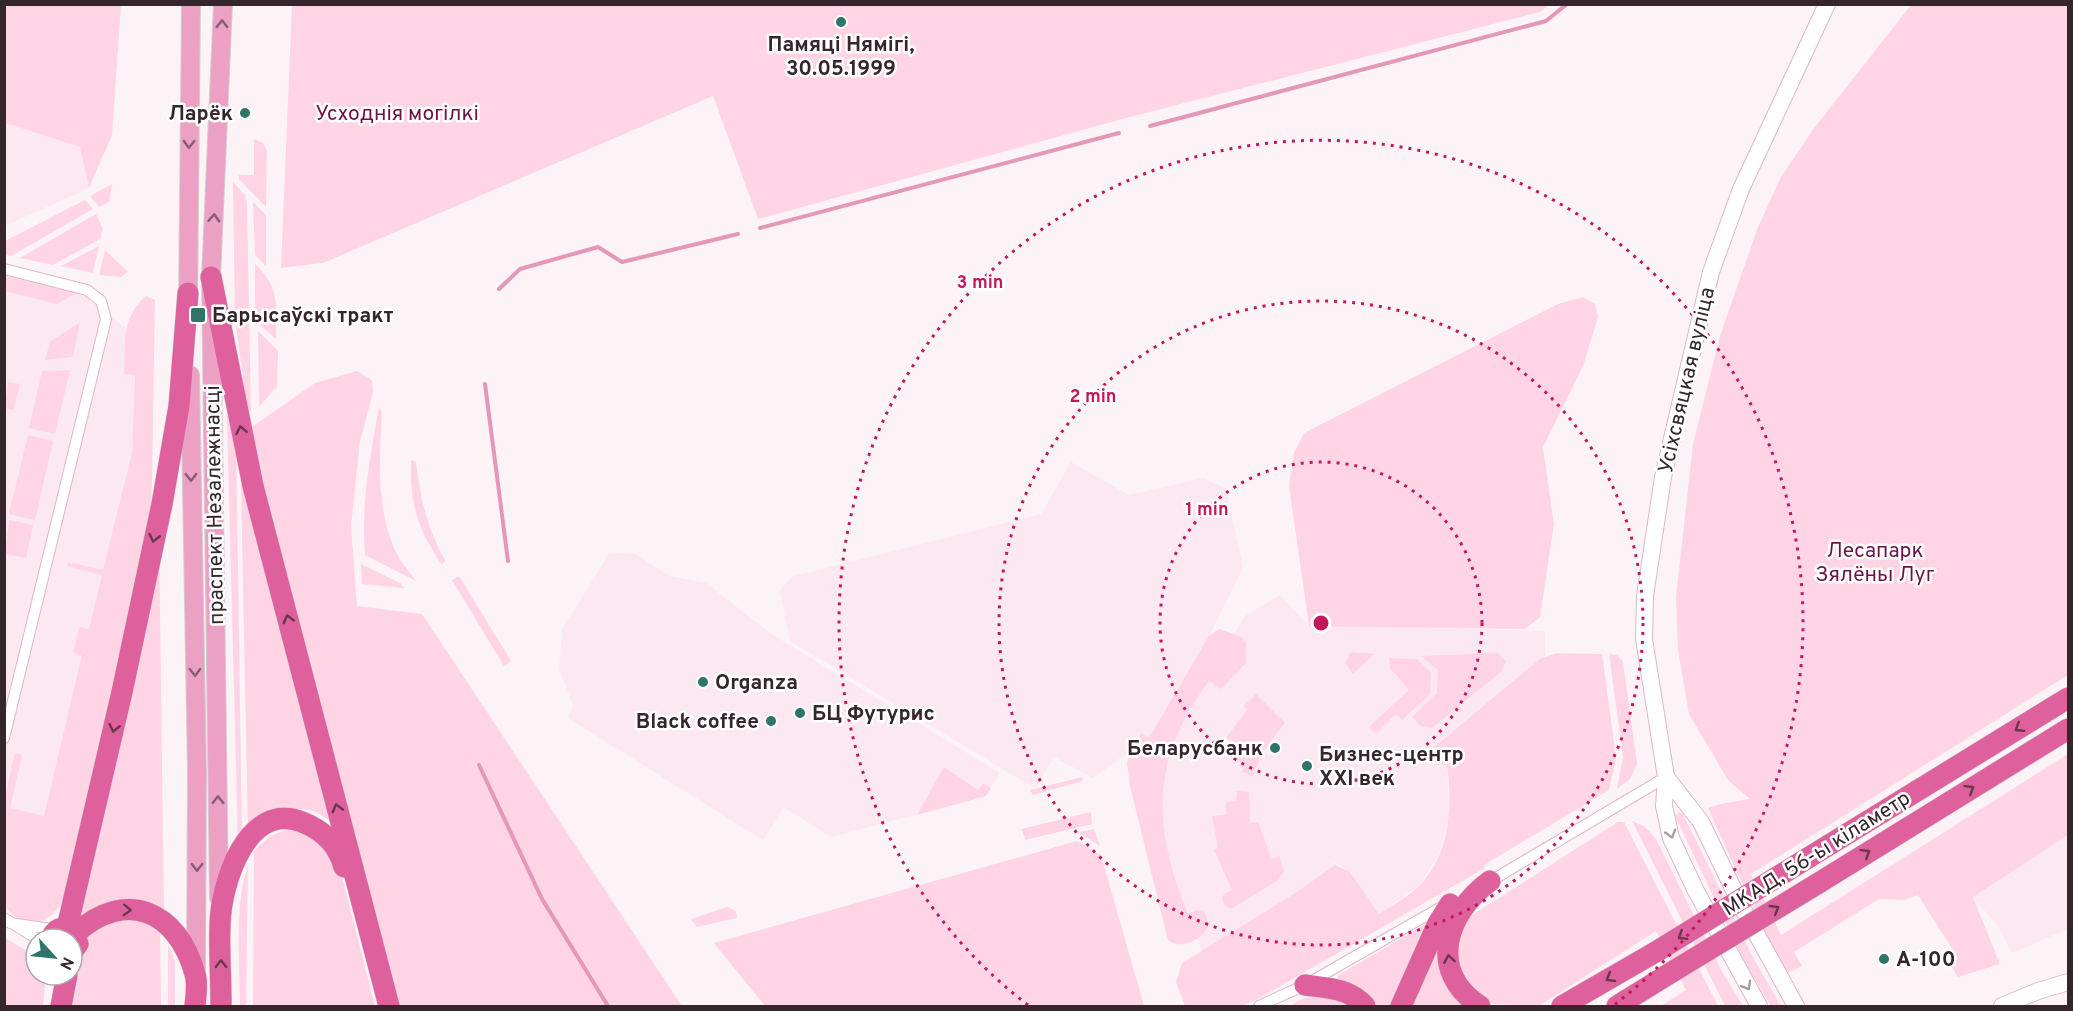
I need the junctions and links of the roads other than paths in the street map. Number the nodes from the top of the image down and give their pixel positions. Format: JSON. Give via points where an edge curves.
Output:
{"nodes":[{"id":1,"x":191,"y":4,"type":"edge"},
{"id":2,"x":223,"y":4,"type":"edge"},
{"id":3,"x":1827,"y":4,"type":"edge"},
{"id":4,"x":4,"y":269,"type":"edge"},
{"id":5,"x":211,"y":277,"type":"junction"},
{"id":6,"x":188,"y":293,"type":"junction"},
{"id":7,"x":2068,"y":698,"type":"edge"},
{"id":8,"x":2068,"y":729,"type":"edge"},
{"id":9,"x":4,"y":738,"type":"edge"},
{"id":10,"x":1666,"y":777,"type":"junction"},
{"id":11,"x":1490,"y":881,"type":"junction"},
{"id":12,"x":1452,"y":901,"type":"junction"},
{"id":13,"x":7,"y":921,"type":"edge"},
{"id":14,"x":220,"y":921,"type":"junction"},
{"id":15,"x":30,"y":927,"type":"edge"},
{"id":16,"x":66,"y":927,"type":"edge"},
{"id":17,"x":79,"y":927,"type":"edge"},
{"id":18,"x":24,"y":931,"type":"edge"},
{"id":19,"x":196,"y":976,"type":"junction"},
{"id":20,"x":2068,"y":982,"type":"edge"},
{"id":21,"x":1305,"y":985,"type":"junction"},
{"id":22,"x":56,"y":987,"type":"edge"},
{"id":23,"x":65,"y":987,"type":"edge"},
{"id":24,"x":52,"y":1006,"type":"edge"},
{"id":25,"x":61,"y":1006,"type":"edge"},
{"id":26,"x":195,"y":1006,"type":"edge"},
{"id":27,"x":221,"y":1006,"type":"edge"},
{"id":28,"x":381,"y":1006,"type":"edge"},
{"id":29,"x":389,"y":1006,"type":"edge"},
{"id":30,"x":1259,"y":1006,"type":"edge"},
{"id":31,"x":1365,"y":1006,"type":"edge"},
{"id":32,"x":1401,"y":1006,"type":"edge"},
{"id":33,"x":1480,"y":1006,"type":"edge"},
{"id":34,"x":1562,"y":1006,"type":"edge"},
{"id":35,"x":1617,"y":1006,"type":"edge"},
{"id":36,"x":1759,"y":1006,"type":"edge"},
{"id":37,"x":1796,"y":1006,"type":"edge"},
{"id":38,"x":2002,"y":1006,"type":"edge"}],
"edges":[{"from":1,"to":6,"type":"main road","name":"праспект Незалежнасці","one_way":true},
{"from":5,"to":2,"type":"main road","name":"праспект Незалежнасці","one_way":true},
{"from":3,"to":10,"type":"main road","name":"Усіхсвяцкая вуліца","via":[[1741,189],[1711,273],[1663,477],[1651,545],[1644,639]]},
{"from":4,"to":9,"type":"street","via":[[87,290],[101,301],[106,319]]},
{"from":14,"to":5,"type":"main road","name":"праспект Незалежнасці","one_way":true},
{"from":29,"to":5,"type":"highway","one_way":true,"via":[[253,486]]},
{"from":6,"to":16,"type":"highway","one_way":true,"via":[[179,406],[162,504]]},
{"from":6,"to":19,"type":"main road","name":"праспект Незалежнасці","one_way":true,"via":[[197,772]]},
{"from":7,"to":34,"type":"highway","name":"МКАД, 56-ы кіламетр","one_way":true,"bridge":true},
{"from":35,"to":8,"type":"highway","name":"МКАД, 56-ы кіламетр","one_way":true,"bridge":true},
{"from":10,"to":11,"type":"street"},
{"from":10,"to":36,"type":"main road","name":"Усіхсвяцкая вуліца","one_way":true,"via":[[1664,806],[1671,838],[1715,929]]},
{"from":10,"to":37,"type":"main road","name":"Усіхсвяцкая вуліца","via":[[1701,822]]},
{"from":11,"to":12,"type":"street"},
{"from":33,"to":11,"type":"highway","one_way":true,"via":[[1463,993],[1450,968],[1447,952],[1455,917]]},
{"from":12,"to":21,"type":"street"},
{"from":12,"to":32,"type":"highway","via":[[1438,922]]},
{"from":13,"to":15,"type":"street"},
{"from":13,"to":18,"type":"street"},
{"from":27,"to":14,"type":"highway","name":"праспект Незалежнасці","one_way":true},
{"from":14,"to":28,"type":"highway","via":[[231,868],[251,835],[269,821],[282,819],[312,826],[340,854]]},
{"from":17,"to":19,"type":"highway","one_way":true,"via":[[104,912],[118,909],[148,913],[169,924],[188,954]]},
{"from":19,"to":26,"type":"highway","name":"праспект Незалежнасці"},
{"from":20,"to":38,"type":"main road"},
{"from":21,"to":30,"type":"street"},
{"from":21,"to":31,"type":"highway","via":[[1342,991]]},
{"from":22,"to":24,"type":"highway"},
{"from":23,"to":25,"type":"highway"}]}
